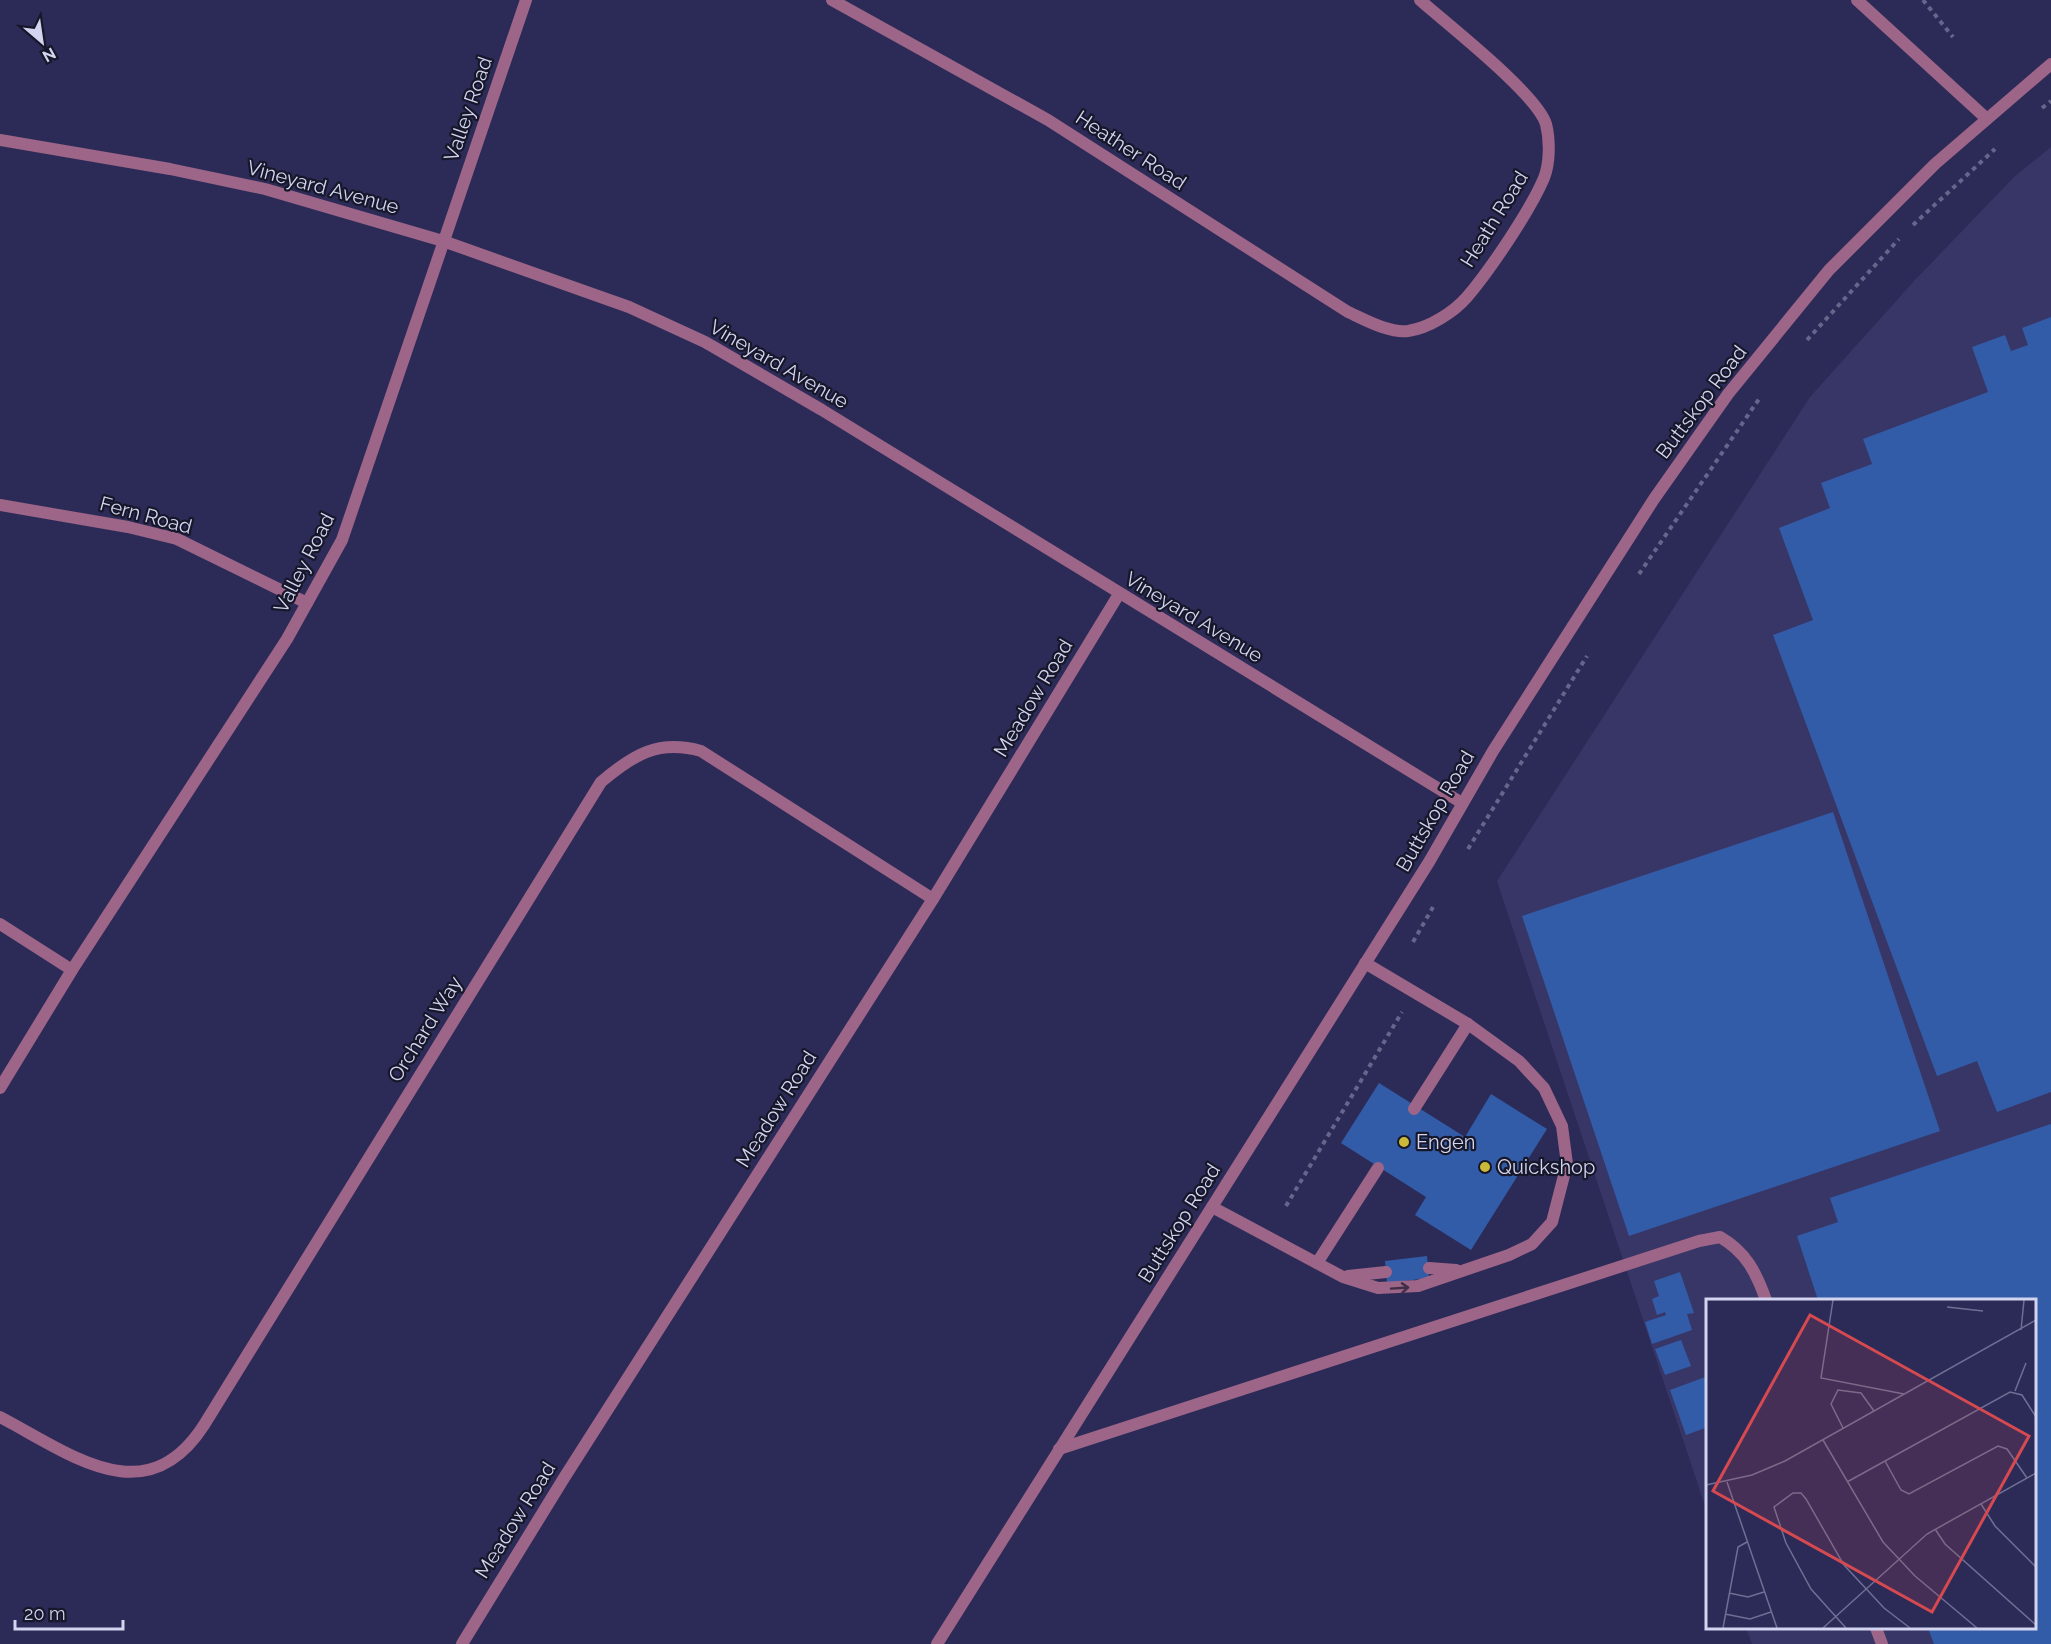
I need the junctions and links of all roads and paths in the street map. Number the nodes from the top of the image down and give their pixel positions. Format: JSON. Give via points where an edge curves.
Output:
{"nodes":[{"id":1,"x":526,"y":0,"type":"edge"},
{"id":2,"x":832,"y":0,"type":"edge"},
{"id":3,"x":1420,"y":0,"type":"edge"},
{"id":4,"x":1857,"y":0,"type":"edge"},
{"id":5,"x":1923,"y":0,"type":"edge"},
{"id":6,"x":1953,"y":37,"type":"dead end"},
{"id":7,"x":2051,"y":64,"type":"edge"},
{"id":8,"x":2051,"y":101,"type":"edge"},
{"id":9,"x":2034,"y":115,"type":"dead end"},
{"id":10,"x":1987,"y":119,"type":"junction"},
{"id":11,"x":0,"y":140,"type":"edge"},
{"id":12,"x":1999,"y":145,"type":"dead end"},
{"id":13,"x":443,"y":241,"type":"junction"},
{"id":14,"x":1408,"y":331,"type":"joint"},
{"id":15,"x":1803,"y":346,"type":"dead end"},
{"id":16,"x":1766,"y":389,"type":"dead end"},
{"id":17,"x":0,"y":505,"type":"edge"},
{"id":18,"x":1633,"y":583,"type":"dead end"},
{"id":19,"x":1119,"y":594,"type":"junction"},
{"id":20,"x":308,"y":603,"type":"junction"},
{"id":21,"x":1590,"y":649,"type":"dead end"},
{"id":22,"x":1462,"y":803,"type":"junction"},
{"id":23,"x":1464,"y":856,"type":"dead end"},
{"id":24,"x":933,"y":899,"type":"junction"},
{"id":25,"x":0,"y":924,"type":"edge"},
{"id":26,"x":1365,"y":963,"type":"junction"},
{"id":27,"x":72,"y":970,"type":"junction"},
{"id":28,"x":1402,"y":1012,"type":"dead end"},
{"id":29,"x":1468,"y":1024,"type":"junction"},
{"id":30,"x":0,"y":1088,"type":"edge"},
{"id":31,"x":1414,"y":1109,"type":"dead end"},
{"id":32,"x":1378,"y":1168,"type":"dead end"},
{"id":33,"x":1286,"y":1206,"type":"dead end"},
{"id":34,"x":1212,"y":1207,"type":"junction"},
{"id":35,"x":1317,"y":1263,"type":"junction"},
{"id":36,"x":1429,"y":1268,"type":"dead end"},
{"id":37,"x":1464,"y":1271,"type":"junction"},
{"id":38,"x":1386,"y":1272,"type":"dead end"},
{"id":39,"x":1343,"y":1277,"type":"junction"},
{"id":40,"x":1766,"y":1299,"type":"edge"},
{"id":41,"x":0,"y":1417,"type":"edge"},
{"id":42,"x":1059,"y":1449,"type":"junction"},
{"id":43,"x":1876,"y":1629,"type":"edge"},
{"id":44,"x":462,"y":1644,"type":"edge"},
{"id":45,"x":937,"y":1644,"type":"edge"},
{"id":46,"x":1882,"y":1644,"type":"edge"}],
"edges":[{"from":1,"to":13,"type":"street","name":"Valley Road"},
{"from":2,"to":14,"type":"street","name":"Heather Road","via":[[1048,120],[1348,312],[1383,327]]},
{"from":3,"to":14,"type":"street","name":"Heath Road","via":[[1520,88],[1545,122],[1549,144],[1544,177],[1522,218],[1466,298],[1445,315]]},
{"from":4,"to":10,"type":"street"},
{"from":5,"to":6,"type":"path"},
{"from":7,"to":10,"type":"street","name":"Buttskop Road"},
{"from":8,"to":9,"type":"path"},
{"from":10,"to":22,"type":"street","name":"Buttskop Road","via":[[1935,164],[1829,270],[1728,394],[1654,499]]},
{"from":11,"to":13,"type":"street","name":"Vineyard Avenue","via":[[265,189]]},
{"from":12,"to":15,"type":"path","via":[[1906,232]]},
{"from":13,"to":19,"type":"street","name":"Vineyard Avenue","via":[[628,307],[705,342]]},
{"from":13,"to":20,"type":"street","name":"Valley Road","via":[[342,540]]},
{"from":16,"to":18,"type":"path"},
{"from":17,"to":20,"type":"street","name":"Fern Road","via":[[177,539]]},
{"from":19,"to":22,"type":"street","name":"Vineyard Avenue"},
{"from":19,"to":24,"type":"street","name":"Meadow Road"},
{"from":20,"to":27,"type":"street","name":"Valley Road"},
{"from":21,"to":23,"type":"path"},
{"from":22,"to":26,"type":"street","name":"Buttskop Road"},
{"from":24,"to":41,"type":"street","name":"Orchard Way","via":[[701,751],[680,745],[629,758],[601,782],[204,1425],[182,1453],[153,1470],[117,1472],[82,1460]]},
{"from":24,"to":44,"type":"street","name":"Meadow Road"},
{"from":25,"to":27,"type":"street"},
{"from":26,"to":29,"type":"street"},
{"from":26,"to":34,"type":"street","name":"Buttskop Road"},
{"from":27,"to":30,"type":"street","name":"Valley Road"},
{"from":28,"to":33,"type":"path"},
{"from":29,"to":31,"type":"street"},
{"from":29,"to":37,"type":"street","via":[[1519,1061],[1544,1088],[1562,1126],[1567,1164],[1552,1222],[1532,1244]]},
{"from":32,"to":35,"type":"street"},
{"from":34,"to":35,"type":"street"},
{"from":34,"to":42,"type":"street","name":"Buttskop Road"},
{"from":35,"to":39,"type":"street"},
{"from":36,"to":37,"type":"street"},
{"from":39,"to":37,"type":"street","one_way":true,"via":[[1378,1288],[1398,1289]]},
{"from":38,"to":39,"type":"street"},
{"from":40,"to":42,"type":"street","via":[[1737,1247],[1720,1237]]},
{"from":42,"to":45,"type":"street","name":"Buttskop Road"},
{"from":43,"to":46,"type":"street"}]}
